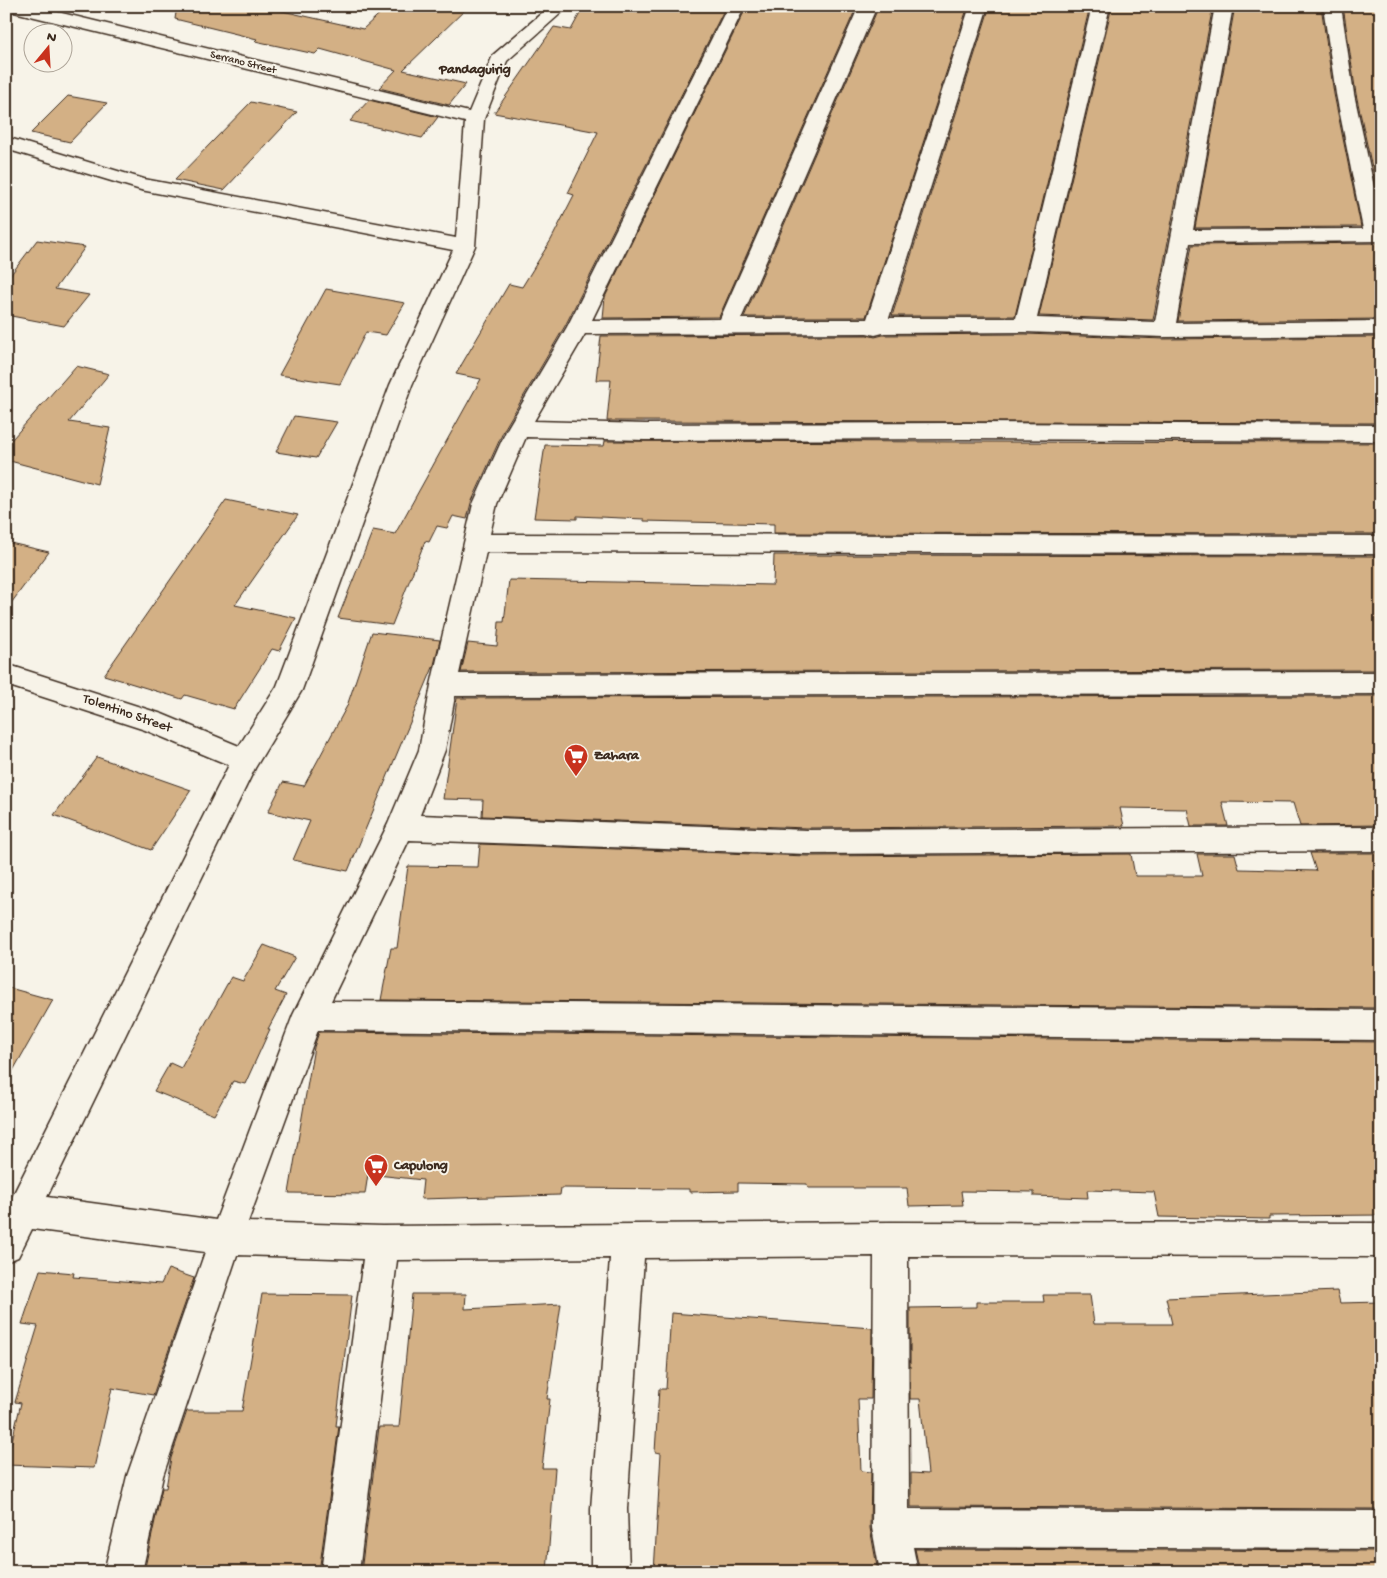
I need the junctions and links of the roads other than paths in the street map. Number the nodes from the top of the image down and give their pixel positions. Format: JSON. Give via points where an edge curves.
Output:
{"nodes":[{"id":1,"x":10,"y":6,"type":"edge"},
{"id":2,"x":561,"y":6,"type":"edge"},
{"id":3,"x":737,"y":6,"type":"edge"},
{"id":4,"x":868,"y":6,"type":"edge"},
{"id":5,"x":979,"y":6,"type":"edge"},
{"id":6,"x":1101,"y":6,"type":"edge"},
{"id":7,"x":1224,"y":6,"type":"edge"},
{"id":8,"x":1332,"y":6,"type":"edge"},
{"id":9,"x":475,"y":119,"type":"junction"},
{"id":10,"x":6,"y":143,"type":"edge"},
{"id":11,"x":1377,"y":235,"type":"edge"},
{"id":12,"x":1180,"y":237,"type":"junction"},
{"id":13,"x":465,"y":246,"type":"junction"},
{"id":14,"x":1025,"y":325,"type":"junction"},
{"id":15,"x":578,"y":327,"type":"junction"},
{"id":16,"x":727,"y":327,"type":"junction"},
{"id":17,"x":875,"y":328,"type":"junction"},
{"id":18,"x":1381,"y":328,"type":"edge"},
{"id":19,"x":1164,"y":330,"type":"junction"},
{"id":20,"x":518,"y":428,"type":"junction"},
{"id":21,"x":1381,"y":433,"type":"edge"},
{"id":22,"x":477,"y":543,"type":"junction"},
{"id":23,"x":1381,"y":545,"type":"edge"},
{"id":24,"x":6,"y":674,"type":"edge"},
{"id":25,"x":1381,"y":683,"type":"edge"},
{"id":26,"x":444,"y":685,"type":"junction"},
{"id":27,"x":245,"y":760,"type":"junction"},
{"id":28,"x":401,"y":827,"type":"junction"},
{"id":29,"x":1381,"y":839,"type":"edge"},
{"id":30,"x":308,"y":1014,"type":"junction"},
{"id":31,"x":1381,"y":1025,"type":"edge"},
{"id":32,"x":24,"y":1211,"type":"junction"},
{"id":33,"x":226,"y":1238,"type":"junction"},
{"id":34,"x":891,"y":1239,"type":"junction"},
{"id":35,"x":628,"y":1240,"type":"junction"},
{"id":36,"x":1381,"y":1240,"type":"edge"},
{"id":37,"x":382,"y":1242,"type":"junction"},
{"id":38,"x":6,"y":1245,"type":"edge"},
{"id":39,"x":891,"y":1528,"type":"junction"},
{"id":40,"x":1381,"y":1530,"type":"edge"},
{"id":41,"x":123,"y":1572,"type":"edge"},
{"id":42,"x":340,"y":1572,"type":"edge"},
{"id":43,"x":610,"y":1572,"type":"edge"},
{"id":44,"x":899,"y":1572,"type":"edge"}],
"edges":[{"from":1,"to":9,"type":"street","name":"Serrano Street"},
{"from":2,"to":9,"type":"street","via":[[500,59]]},
{"from":3,"to":15,"type":"street"},
{"from":4,"to":16,"type":"street"},
{"from":5,"to":17,"type":"street"},
{"from":6,"to":14,"type":"street"},
{"from":7,"to":12,"type":"street"},
{"from":8,"to":11,"type":"street","via":[[1345,94]]},
{"from":9,"to":13,"type":"street"},
{"from":10,"to":13,"type":"street","via":[[141,184]]},
{"from":11,"to":12,"type":"street"},
{"from":12,"to":19,"type":"street"},
{"from":13,"to":27,"type":"street","via":[[401,385],[289,690]]},
{"from":14,"to":17,"type":"street"},
{"from":14,"to":19,"type":"street"},
{"from":15,"to":16,"type":"street"},
{"from":15,"to":20,"type":"street"},
{"from":16,"to":17,"type":"street"},
{"from":18,"to":19,"type":"street"},
{"from":20,"to":21,"type":"street","via":[[806,433]]},
{"from":20,"to":22,"type":"street","via":[[485,504]]},
{"from":22,"to":23,"type":"street"},
{"from":22,"to":26,"type":"street"},
{"from":24,"to":27,"type":"street","name":"Tolentino Street","via":[[153,722]]},
{"from":25,"to":26,"type":"street"},
{"from":26,"to":28,"type":"street","via":[[432,750]]},
{"from":27,"to":32,"type":"street"},
{"from":28,"to":29,"type":"street","via":[[807,842]]},
{"from":28,"to":30,"type":"street"},
{"from":30,"to":31,"type":"street"},
{"from":30,"to":33,"type":"street"},
{"from":32,"to":33,"type":"street"},
{"from":32,"to":38,"type":"street"},
{"from":33,"to":37,"type":"street"},
{"from":33,"to":41,"type":"street","via":[[145,1476]]},
{"from":34,"to":35,"type":"street"},
{"from":34,"to":36,"type":"street"},
{"from":34,"to":39,"type":"street"},
{"from":35,"to":37,"type":"street"},
{"from":35,"to":43,"type":"street","via":[[609,1509]]},
{"from":37,"to":42,"type":"street"},
{"from":39,"to":40,"type":"street"},
{"from":39,"to":44,"type":"street"}]}
